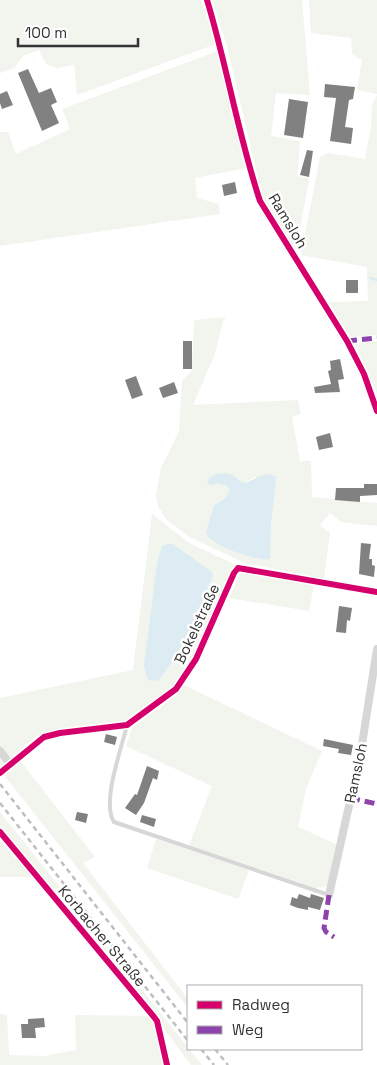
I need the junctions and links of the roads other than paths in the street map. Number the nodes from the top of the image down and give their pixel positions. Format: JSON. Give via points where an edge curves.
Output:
{"nodes":[{"id":1,"x":207,"y":0,"type":"edge"},
{"id":2,"x":377,"y":411,"type":"edge"},
{"id":3,"x":377,"y":592,"type":"edge"},
{"id":4,"x":377,"y":649,"type":"edge"},
{"id":5,"x":127,"y":725,"type":"junction"},
{"id":6,"x":0,"y":751,"type":"edge"},
{"id":7,"x":10,"y":764,"type":"junction"},
{"id":8,"x":0,"y":773,"type":"edge"},
{"id":9,"x":0,"y":832,"type":"edge"},
{"id":10,"x":329,"y":895,"type":"joint"},
{"id":11,"x":167,"y":1065,"type":"edge"}],
"edges":[{"from":1,"to":2,"type":"street","name":"Ramsloh","via":[[260,201],[347,341],[364,374]]},
{"from":3,"to":5,"type":"street","name":"Bokelstraße","via":[[238,568],[182,682]]},
{"from":4,"to":10,"type":"street","name":"Ramsloh","via":[[360,757]]},
{"from":5,"to":7,"type":"street","name":"Bokelstraße","via":[[44,737]]},
{"from":5,"to":10,"type":"lane","via":[[110,790],[110,813],[114,822]]},
{"from":6,"to":7,"type":"street"},
{"from":7,"to":8,"type":"street","name":"Bokelstraße"},
{"from":9,"to":11,"type":"street","name":"Korbacher Straße","via":[[154,1017]]}]}
